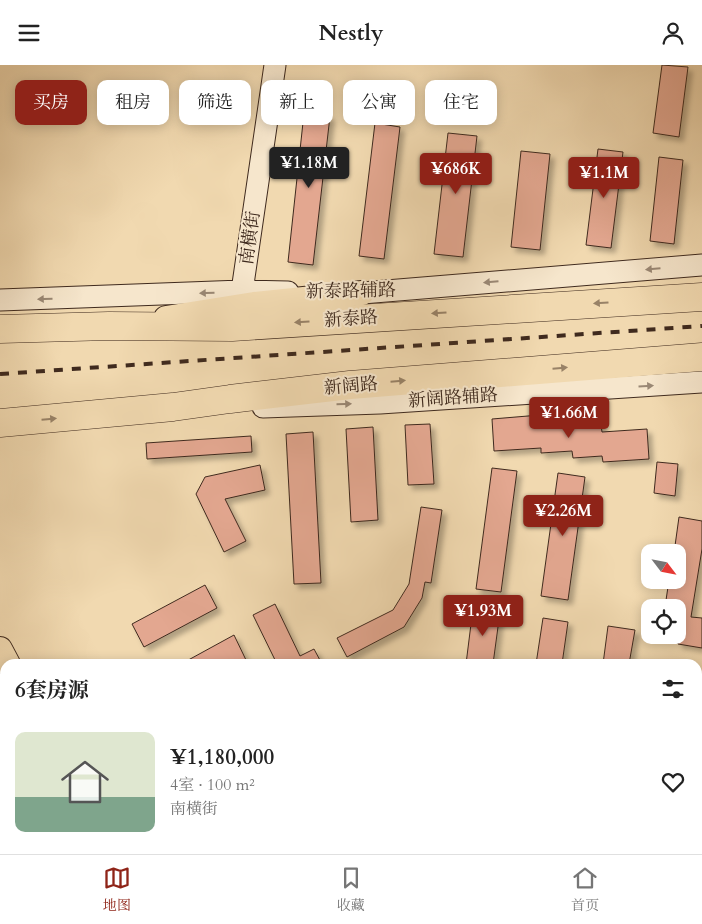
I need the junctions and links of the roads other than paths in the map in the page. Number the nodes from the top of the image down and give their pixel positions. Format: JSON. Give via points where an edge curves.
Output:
{"nodes":[{"id":1,"x":275,"y":65,"type":"edge"},
{"id":2,"x":702,"y":265,"type":"edge"},
{"id":3,"x":242,"y":291,"type":"junction"},
{"id":4,"x":362,"y":293,"type":"junction"},
{"id":5,"x":702,"y":297,"type":"edge"},
{"id":6,"x":0,"y":300,"type":"edge"},
{"id":7,"x":110,"y":326,"type":"junction"},
{"id":8,"x":0,"y":329,"type":"edge"},
{"id":9,"x":702,"y":357,"type":"edge"},
{"id":10,"x":702,"y":382,"type":"edge"},
{"id":11,"x":173,"y":407,"type":"junction"},
{"id":12,"x":0,"y":423,"type":"edge"}],
"edges":[{"from":1,"to":3,"type":"street","name":"南横街"},
{"from":2,"to":4,"type":"street","name":"新泰路辅路","one_way":true},
{"from":3,"to":4,"type":"street","name":"新泰路辅路"},
{"from":3,"to":6,"type":"street","name":"新泰路辅路","one_way":true},
{"from":4,"to":7,"type":"main road"},
{"from":5,"to":7,"type":"highway","name":"新泰路","one_way":true,"via":[[232,327]]},
{"from":7,"to":8,"type":"highway","name":"新泰路"},
{"from":11,"to":9,"type":"highway","name":"新阔路","one_way":true,"via":[[350,385]]},
{"from":11,"to":10,"type":"street","name":"新阔路辅路","one_way":true,"via":[[380,403]]},
{"from":12,"to":11,"type":"highway","name":"新阔路","one_way":true}]}
